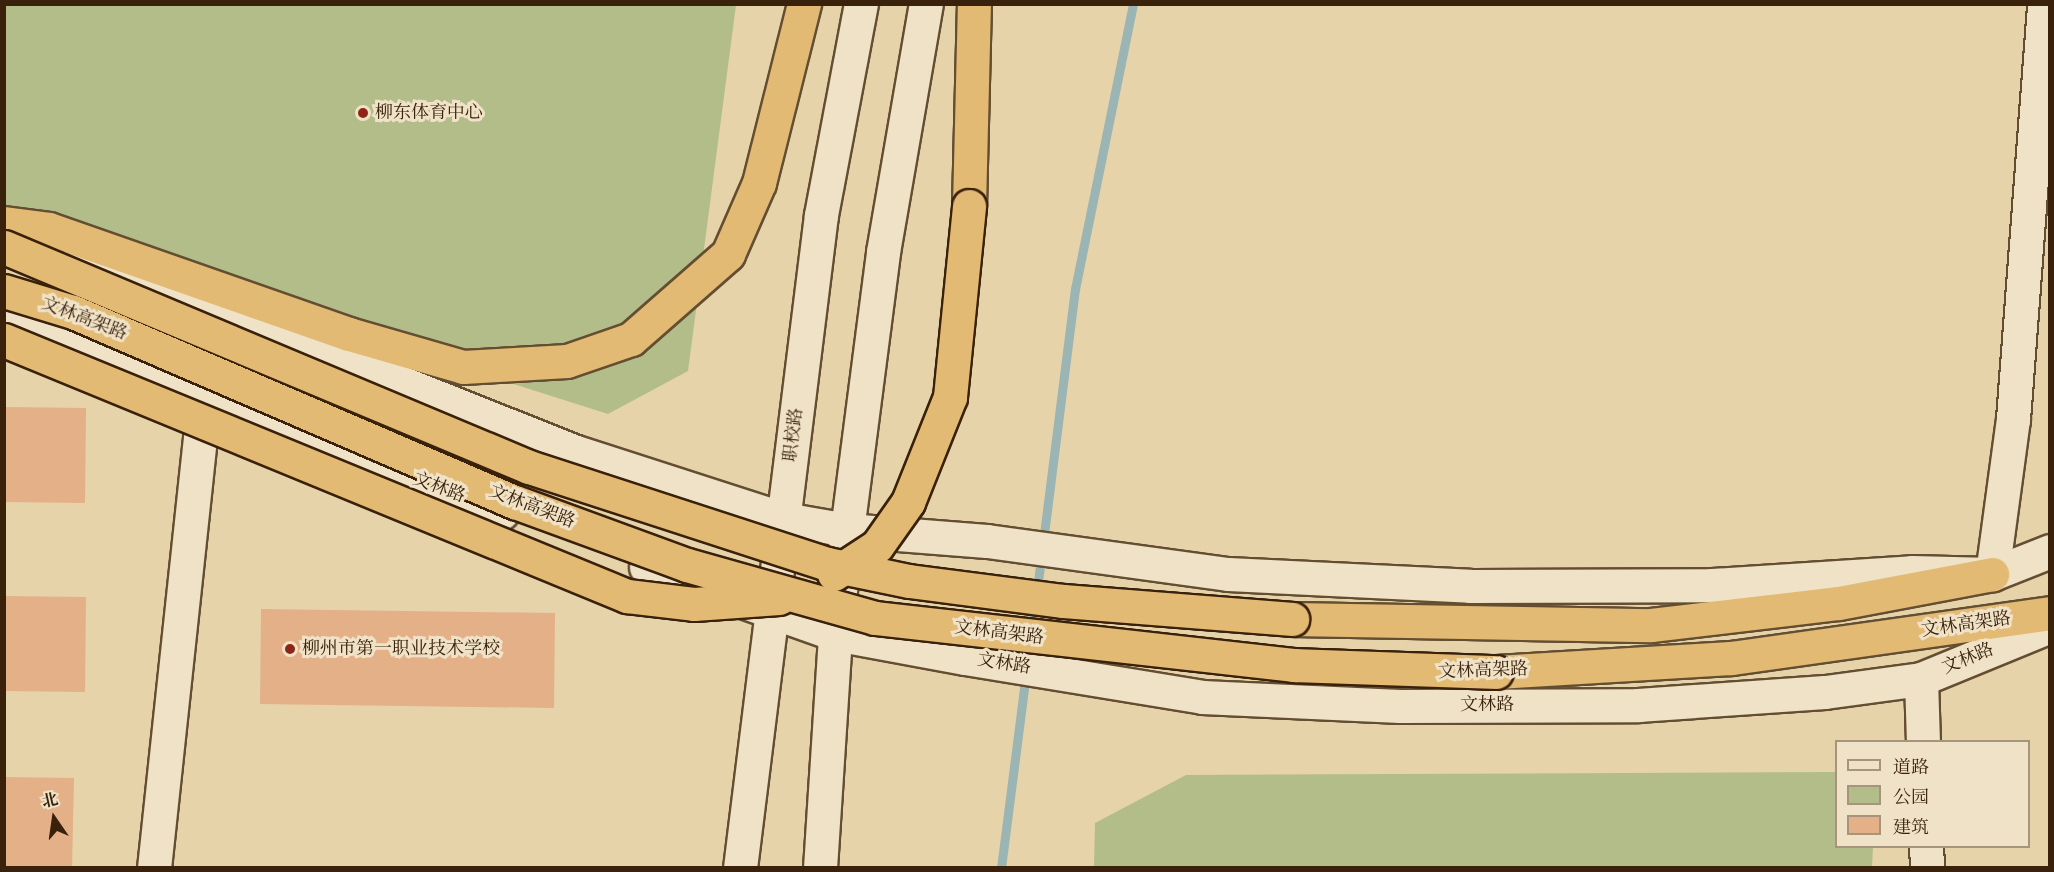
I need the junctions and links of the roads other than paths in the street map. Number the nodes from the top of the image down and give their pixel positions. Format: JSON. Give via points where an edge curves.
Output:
{"nodes":[{"id":1,"x":804,"y":4,"type":"edge"},
{"id":2,"x":861,"y":4,"type":"edge"},
{"id":3,"x":926,"y":4,"type":"edge"},
{"id":4,"x":974,"y":4,"type":"edge"},
{"id":5,"x":2044,"y":4,"type":"edge"},
{"id":6,"x":4,"y":224,"type":"edge"},
{"id":7,"x":4,"y":247,"type":"edge"},
{"id":8,"x":4,"y":291,"type":"edge"},
{"id":9,"x":4,"y":320,"type":"edge"},
{"id":10,"x":4,"y":340,"type":"edge"},
{"id":11,"x":204,"y":398,"type":"junction"},
{"id":12,"x":784,"y":519,"type":"junction"},
{"id":13,"x":847,"y":530,"type":"junction"},
{"id":14,"x":2049,"y":551,"type":"edge"},
{"id":15,"x":1992,"y":574,"type":"junction"},
{"id":16,"x":770,"y":612,"type":"junction"},
{"id":17,"x":2049,"y":613,"type":"edge"},
{"id":18,"x":2049,"y":626,"type":"edge"},
{"id":19,"x":835,"y":634,"type":"junction"},
{"id":20,"x":1921,"y":678,"type":"junction"},
{"id":21,"x":1923,"y":740,"type":"edge"},
{"id":22,"x":1926,"y":848,"type":"edge"},
{"id":23,"x":154,"y":867,"type":"edge"},
{"id":24,"x":741,"y":867,"type":"edge"},
{"id":25,"x":820,"y":867,"type":"edge"},
{"id":26,"x":1927,"y":867,"type":"edge"}],
"edges":[{"from":1,"to":6,"type":"highway","via":[[759,183],[728,254],[631,339],[567,361],[462,367],[349,334],[49,229]]},
{"from":2,"to":12,"type":"main road","name":"职校路","via":[[821,215]]},
{"from":3,"to":13,"type":"main road","via":[[883,252]]},
{"from":4,"to":10,"type":"highway","bridge":true,"via":[[969,206],[950,397],[909,502],[878,546],[820,584],[775,600],[694,604],[627,596]]},
{"from":5,"to":15,"type":"main road","via":[[2013,419]]},
{"from":6,"to":12,"type":"main road","via":[[576,452]]},
{"from":7,"to":15,"type":"highway","name":"文林高架路","bridge":true,"via":[[529,467],[816,561],[909,581],[1064,601],[1292,619],[1652,625],[1839,603]]},
{"from":8,"to":17,"type":"highway","name":"文林高架路","bridge":true,"via":[[74,312],[515,502],[687,565],[875,618],[1294,665],[1496,672],[1731,658]]},
{"from":9,"to":11,"type":"main road","name":"文林路","via":[[44,332]]},
{"from":11,"to":16,"type":"main road","name":"文林路"},
{"from":11,"to":23,"type":"main road"},
{"from":12,"to":13,"type":"main road"},
{"from":12,"to":16,"type":"main road","name":"职校路"},
{"from":13,"to":15,"type":"main road","via":[[987,541],[1228,573],[1470,586],[1712,585],[1912,572]]},
{"from":13,"to":19,"type":"main road"},
{"from":14,"to":15,"type":"main road"},
{"from":16,"to":19,"type":"main road","name":"文林路"},
{"from":16,"to":24,"type":"main road","name":"职校路"},
{"from":18,"to":20,"type":"main road","name":"文林路"},
{"from":19,"to":20,"type":"main road","name":"文林路","via":[[1202,697],[1400,705],[1638,705],[1803,694]]},
{"from":19,"to":25,"type":"main road"},
{"from":20,"to":21,"type":"main road"},
{"from":22,"to":26,"type":"main road"}]}
